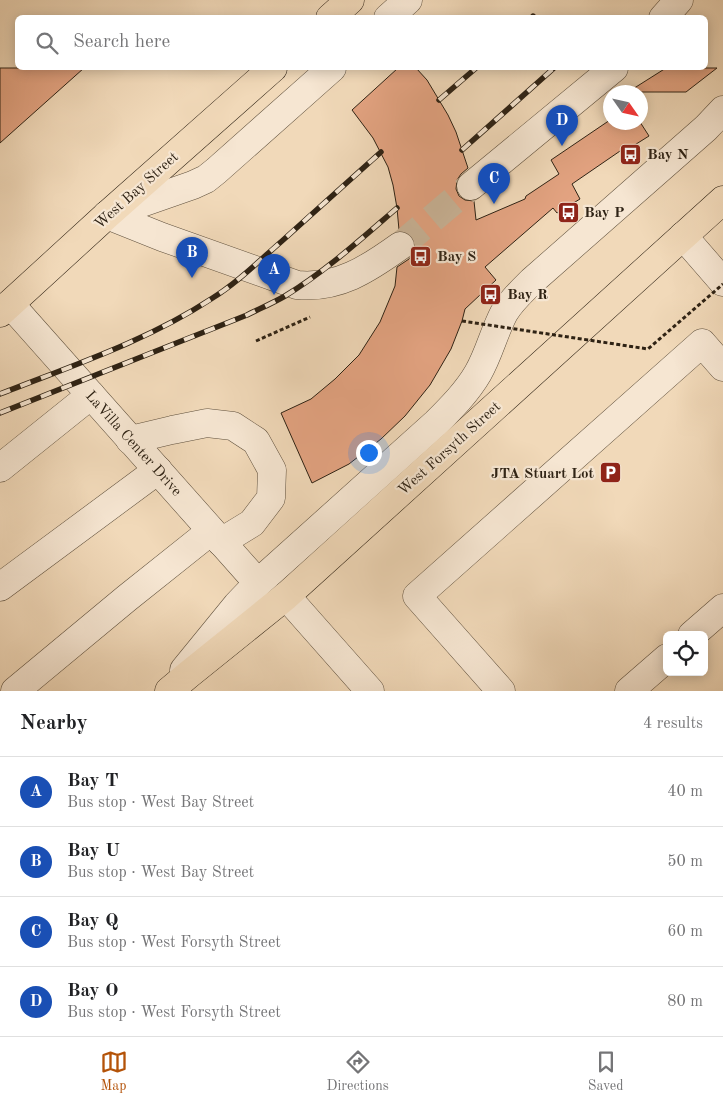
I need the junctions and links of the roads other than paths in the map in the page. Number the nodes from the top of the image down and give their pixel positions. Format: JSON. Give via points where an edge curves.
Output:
{"nodes":[{"id":1,"x":350,"y":0,"type":"edge"},
{"id":2,"x":408,"y":0,"type":"edge"},
{"id":3,"x":679,"y":0,"type":"edge"},
{"id":4,"x":333,"y":15,"type":"edge"},
{"id":5,"x":391,"y":15,"type":"edge"},
{"id":6,"x":666,"y":15,"type":"edge"},
{"id":7,"x":272,"y":70,"type":"edge"},
{"id":8,"x":330,"y":70,"type":"edge"},
{"id":9,"x":612,"y":70,"type":"edge"},
{"id":10,"x":723,"y":110,"type":"edge"},
{"id":11,"x":471,"y":186,"type":"tunnel mouth"},
{"id":12,"x":723,"y":200,"type":"edge"},
{"id":13,"x":107,"y":215,"type":"junction"},
{"id":14,"x":682,"y":236,"type":"junction"},
{"id":15,"x":400,"y":246,"type":"tunnel mouth"},
{"id":16,"x":723,"y":283,"type":"edge"},
{"id":17,"x":5,"y":308,"type":"edge"},
{"id":18,"x":723,"y":367,"type":"edge"},
{"id":19,"x":91,"y":395,"type":"junction"},
{"id":20,"x":130,"y":440,"type":"junction"},
{"id":21,"x":0,"y":468,"type":"edge"},
{"id":22,"x":158,"y":470,"type":"junction"},
{"id":23,"x":216,"y":536,"type":"junction"},
{"id":24,"x":258,"y":583,"type":"junction"},
{"id":25,"x":0,"y":586,"type":"edge"},
{"id":26,"x":286,"y":596,"type":"junction"},
{"id":27,"x":723,"y":608,"type":"edge"},
{"id":28,"x":697,"y":631,"type":"edge"},
{"id":29,"x":663,"y":661,"type":"edge"},
{"id":30,"x":494,"y":689,"type":"edge"},
{"id":31,"x":15,"y":691,"type":"edge"},
{"id":32,"x":168,"y":691,"type":"edge"},
{"id":33,"x":370,"y":691,"type":"edge"},
{"id":34,"x":629,"y":691,"type":"edge"}],
"edges":[{"from":1,"to":4,"type":"main road"},
{"from":2,"to":5,"type":"street"},
{"from":3,"to":6,"type":"street"},
{"from":7,"to":13,"type":"main road","name":"West Bay Street"},
{"from":8,"to":13,"type":"street","via":[[206,179]]},
{"from":9,"to":11,"type":"street"},
{"from":10,"to":24,"type":"street","via":[[532,281],[505,312],[478,373],[452,407]]},
{"from":12,"to":14,"type":"main road","name":"West Forsyth Street"},
{"from":13,"to":15,"type":"street","via":[[297,285],[322,286],[348,277],[374,265]]},
{"from":13,"to":17,"type":"main road","name":"West Bay Street"},
{"from":14,"to":16,"type":"street"},
{"from":14,"to":26,"type":"main road","name":"West Forsyth Street"},
{"from":17,"to":19,"type":"street","name":"LaVilla Center Drive"},
{"from":18,"to":30,"type":"street","via":[[702,343],[417,596]]},
{"from":19,"to":20,"type":"street","name":"LaVilla Center Drive"},
{"from":19,"to":21,"type":"street"},
{"from":20,"to":22,"type":"street","name":"LaVilla Center Drive"},
{"from":20,"to":23,"type":"street","via":[[207,423],[233,426],[256,440],[272,470],[271,498],[252,523]]},
{"from":22,"to":23,"type":"street","name":"LaVilla Center Drive"},
{"from":22,"to":25,"type":"street"},
{"from":23,"to":24,"type":"street","name":"LaVilla Center Drive"},
{"from":23,"to":31,"type":"street","via":[[127,598]]},
{"from":24,"to":32,"type":"street"},
{"from":26,"to":32,"type":"main road","name":"West Forsyth Street"},
{"from":26,"to":33,"type":"street"},
{"from":27,"to":28,"type":"street"},
{"from":29,"to":34,"type":"street"}]}
